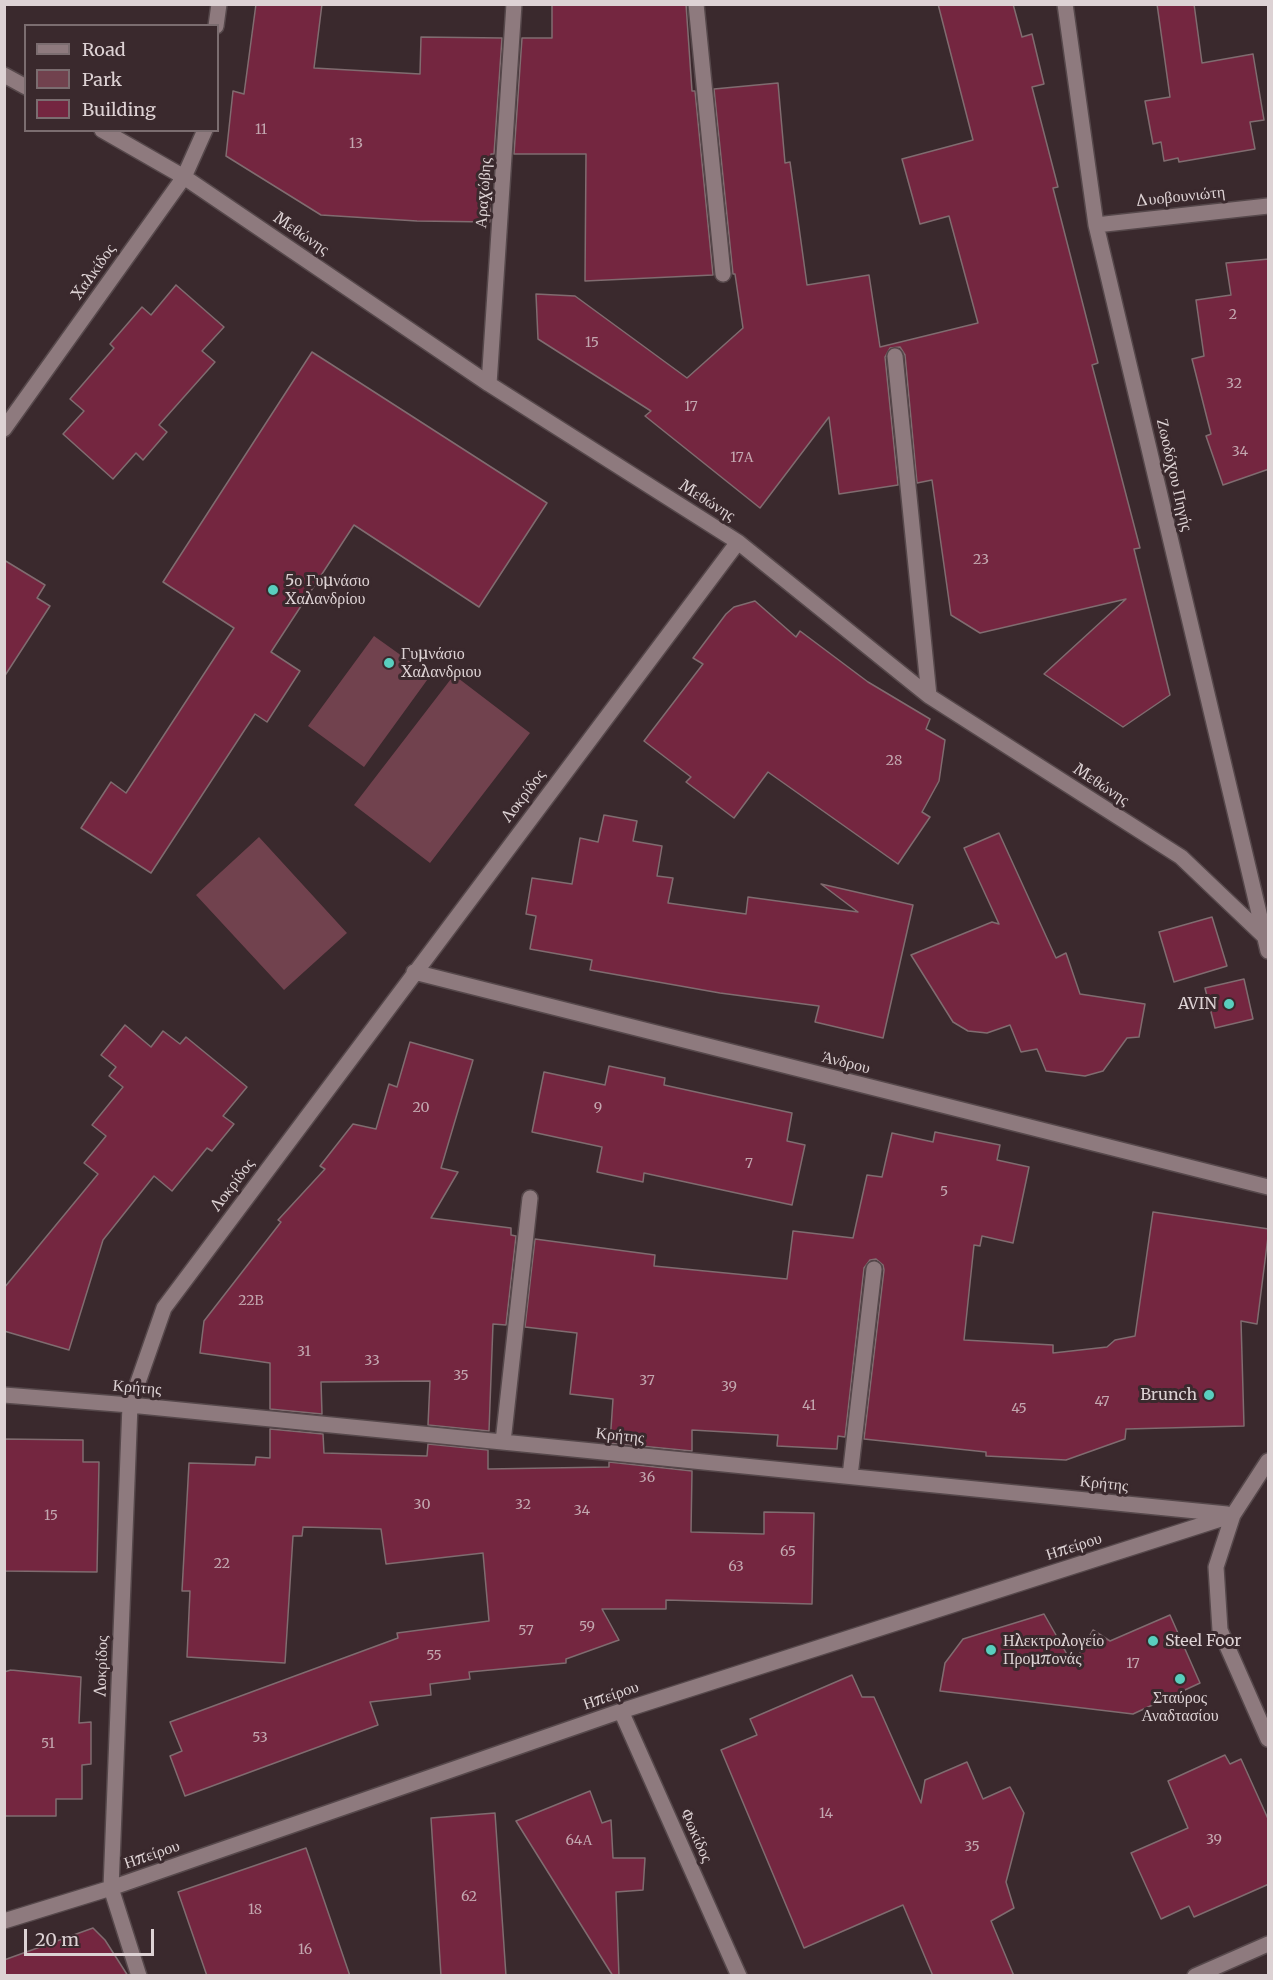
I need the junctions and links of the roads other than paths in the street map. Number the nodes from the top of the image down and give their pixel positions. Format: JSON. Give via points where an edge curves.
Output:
{"nodes":[{"id":1,"x":219,"y":4,"type":"edge"},
{"id":2,"x":514,"y":4,"type":"edge"},
{"id":3,"x":696,"y":4,"type":"edge"},
{"id":4,"x":1065,"y":4,"type":"edge"},
{"id":5,"x":216,"y":24,"type":"edge"},
{"id":6,"x":4,"y":75,"type":"edge"},
{"id":7,"x":24,"y":86,"type":"edge"},
{"id":8,"x":105,"y":132,"type":"edge"},
{"id":9,"x":204,"y":132,"type":"edge"},
{"id":10,"x":184,"y":177,"type":"junction"},
{"id":11,"x":1269,"y":206,"type":"edge"},
{"id":12,"x":1096,"y":225,"type":"junction"},
{"id":13,"x":723,"y":274,"type":"dead end"},
{"id":14,"x":895,"y":356,"type":"dead end"},
{"id":15,"x":489,"y":384,"type":"junction"},
{"id":16,"x":4,"y":429,"type":"edge"},
{"id":17,"x":738,"y":542,"type":"junction"},
{"id":18,"x":929,"y":696,"type":"junction"},
{"id":19,"x":1267,"y":944,"type":"edge"},
{"id":20,"x":414,"y":972,"type":"junction"},
{"id":21,"x":1269,"y":1187,"type":"edge"},
{"id":22,"x":530,"y":1198,"type":"dead end"},
{"id":23,"x":874,"y":1269,"type":"dead end"},
{"id":24,"x":4,"y":1395,"type":"edge"},
{"id":25,"x":130,"y":1405,"type":"junction"},
{"id":26,"x":503,"y":1442,"type":"junction"},
{"id":27,"x":1269,"y":1461,"type":"edge"},
{"id":28,"x":850,"y":1476,"type":"junction"},
{"id":29,"x":1233,"y":1515,"type":"junction"},
{"id":30,"x":621,"y":1711,"type":"junction"},
{"id":31,"x":1269,"y":1739,"type":"edge"},
{"id":32,"x":111,"y":1888,"type":"junction"},
{"id":33,"x":4,"y":1921,"type":"edge"},
{"id":34,"x":1269,"y":1944,"type":"edge"},
{"id":35,"x":139,"y":1976,"type":"edge"},
{"id":36,"x":739,"y":1976,"type":"edge"},
{"id":37,"x":1195,"y":1976,"type":"edge"}],
"edges":[{"from":1,"to":5,"type":"street"},
{"from":2,"to":15,"type":"street","name":"Αραχώβης"},
{"from":3,"to":13,"type":"street"},
{"from":4,"to":12,"type":"street","name":"Ζωοδόχου Πηγής"},
{"from":6,"to":7,"type":"street"},
{"from":8,"to":10,"type":"street","name":"Μεθώνης"},
{"from":9,"to":10,"type":"street","name":"Χαλκίδος"},
{"from":10,"to":15,"type":"street","name":"Μεθώνης"},
{"from":10,"to":16,"type":"street","name":"Χαλκίδος"},
{"from":11,"to":12,"type":"street","name":"Δυοβουνιώτη"},
{"from":12,"to":19,"type":"street","name":"Ζωοδόχου Πηγής"},
{"from":14,"to":18,"type":"street"},
{"from":15,"to":17,"type":"street","name":"Μεθώνης"},
{"from":17,"to":18,"type":"street","name":"Μεθώνης"},
{"from":17,"to":20,"type":"street","name":"Λοκρίδος"},
{"from":18,"to":19,"type":"street","name":"Μεθώνης","via":[[1181,857]]},
{"from":20,"to":21,"type":"street","name":"Άνδρου"},
{"from":20,"to":25,"type":"street","name":"Λοκρίδος","via":[[164,1308]]},
{"from":22,"to":26,"type":"street"},
{"from":23,"to":28,"type":"street"},
{"from":24,"to":25,"type":"street","name":"Κρήτης"},
{"from":25,"to":26,"type":"street","name":"Κρήτης"},
{"from":25,"to":32,"type":"street","name":"Λοκρίδος"},
{"from":26,"to":28,"type":"street","name":"Κρήτης"},
{"from":27,"to":29,"type":"street"},
{"from":28,"to":29,"type":"street","name":"Κρήτης"},
{"from":29,"to":30,"type":"street","name":"Ηπείρου"},
{"from":29,"to":31,"type":"street","via":[[1216,1567],[1220,1630]]},
{"from":30,"to":32,"type":"street","name":"Ηπείρου"},
{"from":30,"to":36,"type":"street","name":"Φωκίδος"},
{"from":32,"to":33,"type":"street","name":"Ηπείρου"},
{"from":32,"to":35,"type":"street","name":"Λοκρίδος"},
{"from":34,"to":37,"type":"street"}]}
